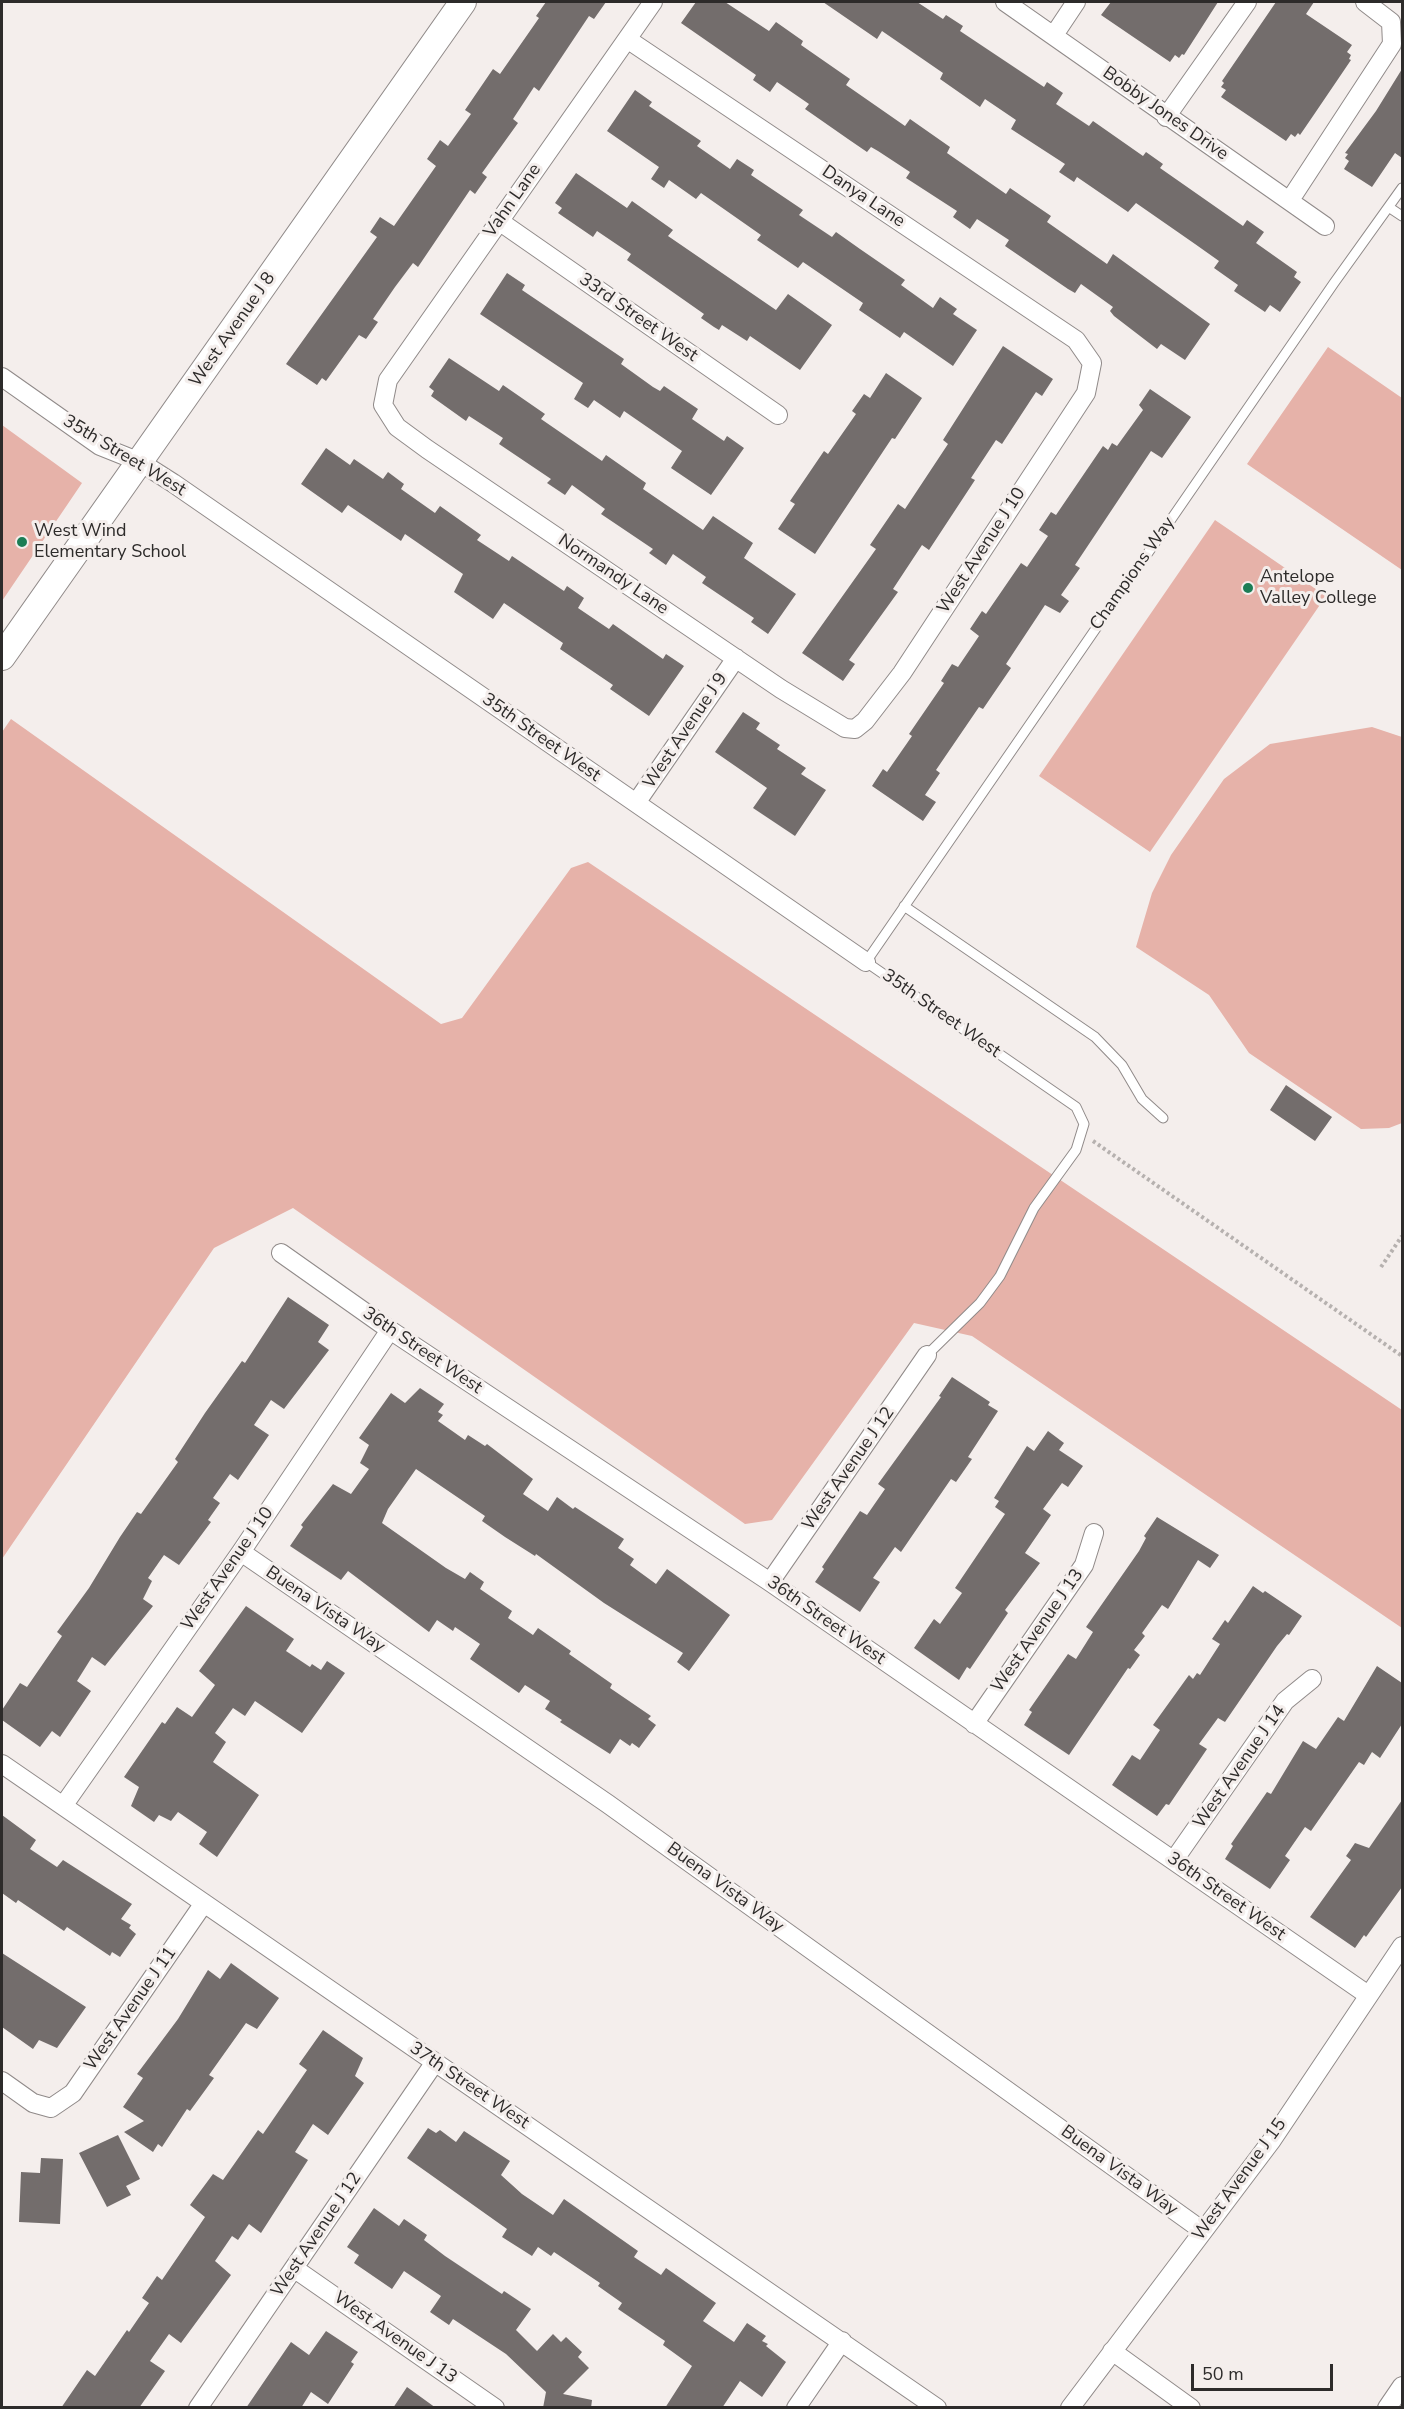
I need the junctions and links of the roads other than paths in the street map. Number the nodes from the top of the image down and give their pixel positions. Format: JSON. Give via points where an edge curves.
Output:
{"nodes":[{"id":1,"x":463,"y":2,"type":"edge"},
{"id":2,"x":653,"y":2,"type":"edge"},
{"id":3,"x":1005,"y":2,"type":"edge"},
{"id":4,"x":1076,"y":2,"type":"edge"},
{"id":5,"x":1247,"y":2,"type":"edge"},
{"id":6,"x":1365,"y":2,"type":"edge"},
{"id":7,"x":1054,"y":35,"type":"junction"},
{"id":8,"x":627,"y":39,"type":"junction"},
{"id":9,"x":1166,"y":117,"type":"junction"},
{"id":10,"x":1402,"y":188,"type":"edge"},
{"id":11,"x":1290,"y":200,"type":"junction"},
{"id":12,"x":1390,"y":208,"type":"junction"},
{"id":13,"x":1402,"y":216,"type":"edge"},
{"id":14,"x":499,"y":220,"type":"junction"},
{"id":15,"x":1324,"y":226,"type":"dead end"},
{"id":16,"x":1092,"y":363,"type":"joint"},
{"id":17,"x":2,"y":377,"type":"edge"},
{"id":18,"x":383,"y":405,"type":"joint"},
{"id":19,"x":778,"y":415,"type":"dead end"},
{"id":20,"x":140,"y":462,"type":"junction"},
{"id":21,"x":2,"y":657,"type":"edge"},
{"id":22,"x":736,"y":658,"type":"junction"},
{"id":23,"x":855,"y":729,"type":"joint"},
{"id":24,"x":636,"y":803,"type":"junction"},
{"id":25,"x":904,"y":906,"type":"junction"},
{"id":26,"x":866,"y":962,"type":"junction"},
{"id":27,"x":1163,"y":1118,"type":"dead end"},
{"id":28,"x":281,"y":1253,"type":"dead end"},
{"id":29,"x":390,"y":1330,"type":"junction"},
{"id":30,"x":927,"y":1355,"type":"joint"},
{"id":31,"x":1094,"y":1533,"type":"dead end"},
{"id":32,"x":241,"y":1552,"type":"junction"},
{"id":33,"x":770,"y":1582,"type":"junction"},
{"id":34,"x":1312,"y":1679,"type":"dead end"},
{"id":35,"x":974,"y":1724,"type":"junction"},
{"id":36,"x":2,"y":1764,"type":"edge"},
{"id":37,"x":63,"y":1806,"type":"junction"},
{"id":38,"x":1174,"y":1860,"type":"junction"},
{"id":39,"x":204,"y":1903,"type":"junction"},
{"id":40,"x":1402,"y":1946,"type":"edge"},
{"id":41,"x":1368,"y":1995,"type":"junction"},
{"id":42,"x":435,"y":2062,"type":"junction"},
{"id":43,"x":2,"y":2081,"type":"edge"},
{"id":44,"x":1203,"y":2231,"type":"junction"},
{"id":45,"x":295,"y":2269,"type":"junction"},
{"id":46,"x":842,"y":2341,"type":"junction"},
{"id":47,"x":1112,"y":2351,"type":"junction"},
{"id":48,"x":1402,"y":2386,"type":"edge"},
{"id":49,"x":198,"y":2408,"type":"edge"},
{"id":50,"x":495,"y":2408,"type":"edge"},
{"id":51,"x":796,"y":2408,"type":"edge"},
{"id":52,"x":938,"y":2408,"type":"edge"},
{"id":53,"x":1070,"y":2408,"type":"edge"},
{"id":54,"x":1191,"y":2408,"type":"edge"},
{"id":55,"x":1387,"y":2408,"type":"edge"}],
"edges":[{"from":1,"to":20,"type":"street","name":"West Avenue J 8"},
{"from":2,"to":8,"type":"street","name":"Vahn Lane"},
{"from":3,"to":7,"type":"street","name":"Bobby Jones Drive"},
{"from":4,"to":7,"type":"street"},
{"from":5,"to":9,"type":"street"},
{"from":6,"to":11,"type":"street","via":[[1391,22],[1392,44]]},
{"from":7,"to":9,"type":"street","name":"Bobby Jones Drive"},
{"from":8,"to":14,"type":"street","name":"Vahn Lane"},
{"from":8,"to":16,"type":"street","name":"Danya Lane","via":[[1076,340]]},
{"from":9,"to":11,"type":"street","name":"Bobby Jones Drive"},
{"from":10,"to":12,"type":"lane","name":"Champions Way"},
{"from":11,"to":15,"type":"street","name":"Bobby Jones Drive"},
{"from":12,"to":13,"type":"lane"},
{"from":12,"to":25,"type":"lane","name":"Champions Way"},
{"from":14,"to":18,"type":"street","name":"Vahn Lane","via":[[387,380]]},
{"from":14,"to":19,"type":"street","name":"33rd Street West"},
{"from":16,"to":23,"type":"street","name":"West Avenue J 10","via":[[1086,393],[902,673]]},
{"from":17,"to":20,"type":"street","name":"35th Street West","via":[[100,446]]},
{"from":18,"to":22,"type":"street","name":"Normandy Lane","via":[[396,427]]},
{"from":20,"to":21,"type":"street","name":"West Avenue J 8"},
{"from":20,"to":24,"type":"street","name":"35th Street West"},
{"from":22,"to":23,"type":"street","name":"Normandy Lane","via":[[845,728]]},
{"from":22,"to":24,"type":"street","name":"West Avenue J 9"},
{"from":24,"to":26,"type":"street","name":"35th Street West"},
{"from":25,"to":26,"type":"lane","name":"Champions Way"},
{"from":25,"to":27,"type":"lane","via":[[1095,1037],[1122,1065],[1142,1099]]},
{"from":26,"to":30,"type":"lane","name":"35th Street West","via":[[1076,1107],[1084,1124],[1076,1150],[1034,1208],[1000,1276],[980,1303]]},
{"from":28,"to":29,"type":"street","name":"36th Street West"},
{"from":29,"to":32,"type":"street","name":"West Avenue J 10"},
{"from":29,"to":33,"type":"street","name":"36th Street West"},
{"from":30,"to":33,"type":"street","name":"West Avenue J 12"},
{"from":31,"to":35,"type":"street","name":"West Avenue J 13","via":[[1084,1564]]},
{"from":32,"to":37,"type":"street","name":"West Avenue J 10"},
{"from":32,"to":44,"type":"street","name":"Buena Vista Way","via":[[608,1804]]},
{"from":33,"to":35,"type":"street","name":"36th Street West"},
{"from":34,"to":38,"type":"street","name":"West Avenue J 14","via":[[1285,1701]]},
{"from":35,"to":38,"type":"street","name":"36th Street West"},
{"from":36,"to":37,"type":"street","name":"37th Street West"},
{"from":37,"to":39,"type":"street","name":"37th Street West"},
{"from":38,"to":41,"type":"street","name":"36th Street West"},
{"from":39,"to":42,"type":"street","name":"37th Street West"},
{"from":39,"to":43,"type":"street","name":"West Avenue J 11","via":[[73,2093],[51,2108],[33,2103]]},
{"from":40,"to":41,"type":"street","name":"West Avenue J 15"},
{"from":41,"to":44,"type":"street","name":"West Avenue J 15","via":[[1272,2140]]},
{"from":42,"to":45,"type":"street","name":"West Avenue J 12"},
{"from":42,"to":46,"type":"street","name":"37th Street West"},
{"from":44,"to":47,"type":"street","name":"West Avenue J 15"},
{"from":45,"to":49,"type":"street","name":"West Avenue J 12"},
{"from":45,"to":50,"type":"street","name":"West Avenue J 13"},
{"from":46,"to":51,"type":"street"},
{"from":46,"to":52,"type":"street","name":"37th Street West"},
{"from":47,"to":53,"type":"street","name":"West Avenue J 15"},
{"from":47,"to":54,"type":"street"},
{"from":48,"to":55,"type":"street"}]}
